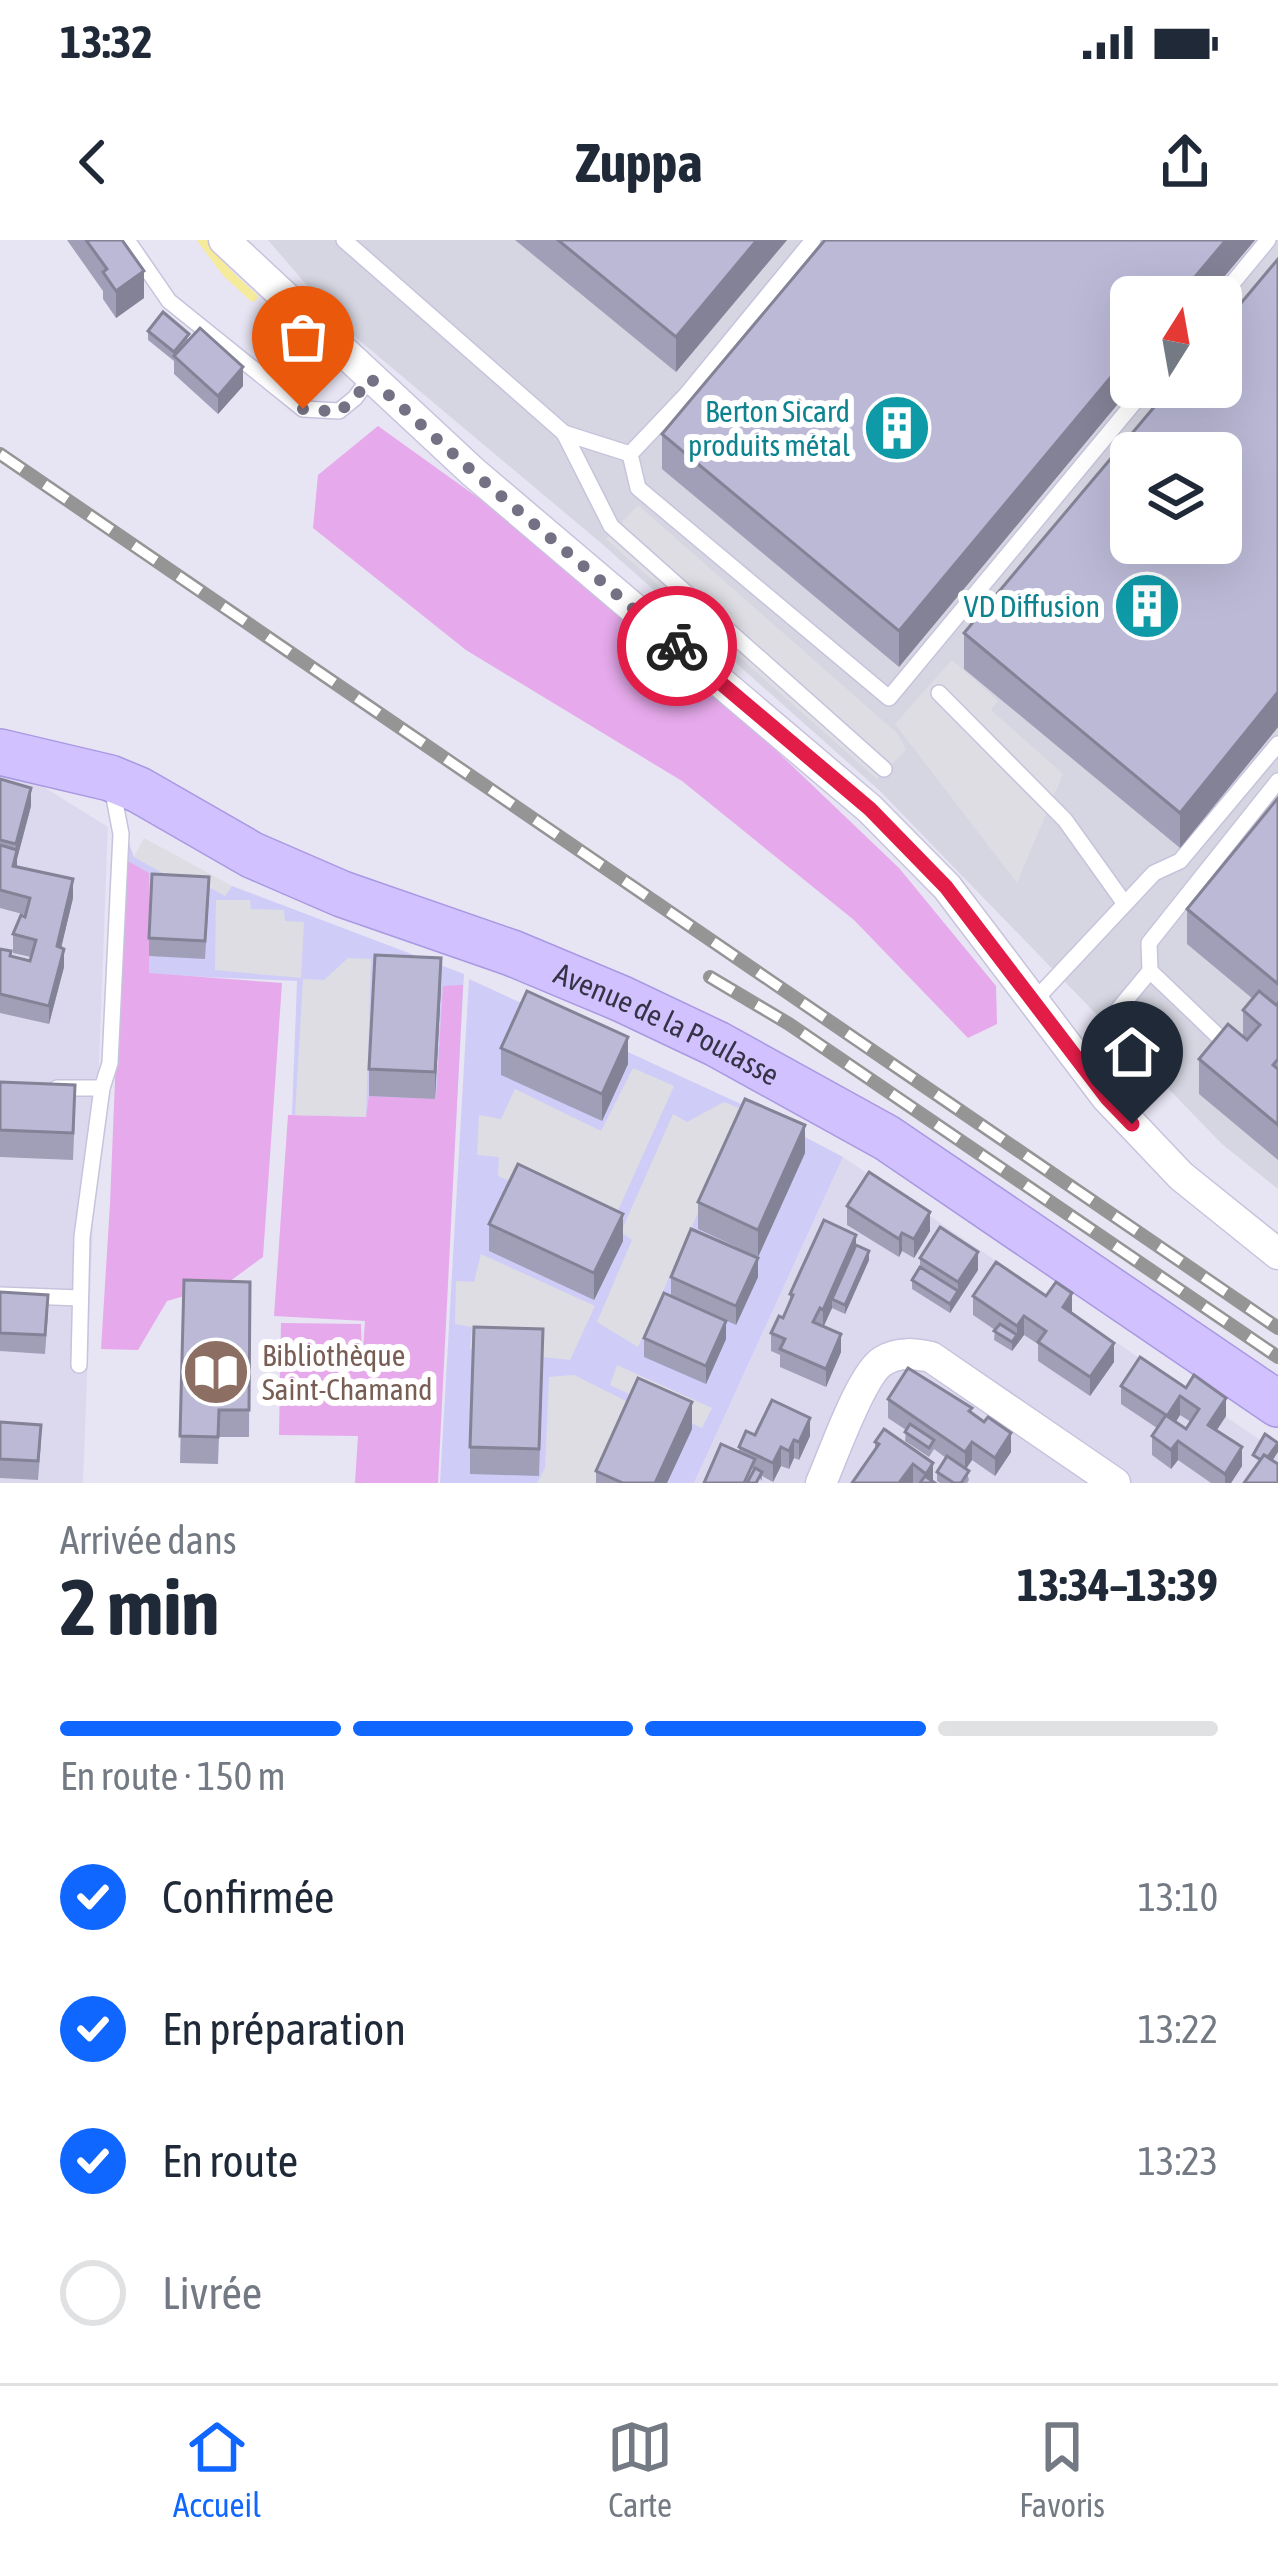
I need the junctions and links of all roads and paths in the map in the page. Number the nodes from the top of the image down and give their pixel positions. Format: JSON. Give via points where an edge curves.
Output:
{"nodes":[{"id":1,"x":127,"y":240,"type":"edge"},
{"id":2,"x":224,"y":240,"type":"edge"},
{"id":3,"x":344,"y":240,"type":"edge"},
{"id":4,"x":813,"y":240,"type":"edge"},
{"id":5,"x":1268,"y":240,"type":"edge"},
{"id":6,"x":1238,"y":276,"type":"edge"},
{"id":7,"x":370,"y":378,"type":"junction"},
{"id":8,"x":1130,"y":408,"type":"edge"},
{"id":9,"x":564,"y":433,"type":"junction"},
{"id":10,"x":630,"y":454,"type":"junction"},
{"id":11,"x":939,"y":694,"type":"dead end"},
{"id":12,"x":1278,"y":744,"type":"edge"},
{"id":13,"x":0,"y":752,"type":"edge"},
{"id":14,"x":884,"y":769,"type":"dead end"},
{"id":15,"x":110,"y":778,"type":"junction"},
{"id":16,"x":1278,"y":781,"type":"edge"},
{"id":17,"x":1125,"y":904,"type":"junction"},
{"id":18,"x":1150,"y":971,"type":"junction"},
{"id":19,"x":1034,"y":1001,"type":"junction"},
{"id":20,"x":1220,"y":1037,"type":"edge"},
{"id":21,"x":1077,"y":1059,"type":"junction"},
{"id":22,"x":41,"y":1088,"type":"edge"},
{"id":23,"x":102,"y":1088,"type":"junction"},
{"id":24,"x":1278,"y":1254,"type":"edge"},
{"id":25,"x":0,"y":1295,"type":"edge"},
{"id":26,"x":80,"y":1298,"type":"junction"},
{"id":27,"x":79,"y":1365,"type":"dead end"},
{"id":28,"x":1278,"y":1404,"type":"edge"},
{"id":29,"x":821,"y":1483,"type":"edge"},
{"id":30,"x":1115,"y":1483,"type":"edge"}],
"edges":[{"from":1,"to":7,"type":"lane","via":[[169,301],[303,409],[339,412]]},
{"from":2,"to":7,"type":"street"},
{"from":3,"to":9,"type":"lane"},
{"from":4,"to":10,"type":"lane"},
{"from":5,"to":6,"type":"lane"},
{"from":7,"to":19,"type":"street","via":[[870,809],[946,887]]},
{"from":8,"to":10,"type":"lane","via":[[890,698],[638,488]]},
{"from":9,"to":10,"type":"lane"},
{"from":9,"to":14,"type":"lane","via":[[611,526]]},
{"from":11,"to":17,"type":"lane","via":[[1065,820]]},
{"from":12,"to":17,"type":"lane","via":[[1180,861],[1154,873]]},
{"from":13,"to":15,"type":"street","name":"Avenue de la Poulasse"},
{"from":15,"to":23,"type":"lane","via":[[121,834],[110,1064]]},
{"from":15,"to":28,"type":"street","name":"Avenue de la Poulasse","via":[[252,855],[512,953],[717,1044],[887,1138]]},
{"from":16,"to":18,"type":"lane","via":[[1149,943]]},
{"from":17,"to":19,"type":"lane"},
{"from":18,"to":20,"type":"lane"},
{"from":18,"to":21,"type":"lane"},
{"from":19,"to":21,"type":"street"},
{"from":21,"to":24,"type":"street","via":[[1181,1176]]},
{"from":22,"to":23,"type":"lane"},
{"from":23,"to":26,"type":"lane"},
{"from":25,"to":26,"type":"lane"},
{"from":26,"to":27,"type":"lane"},
{"from":29,"to":30,"type":"street","via":[[869,1372],[908,1353],[931,1357]]}]}
